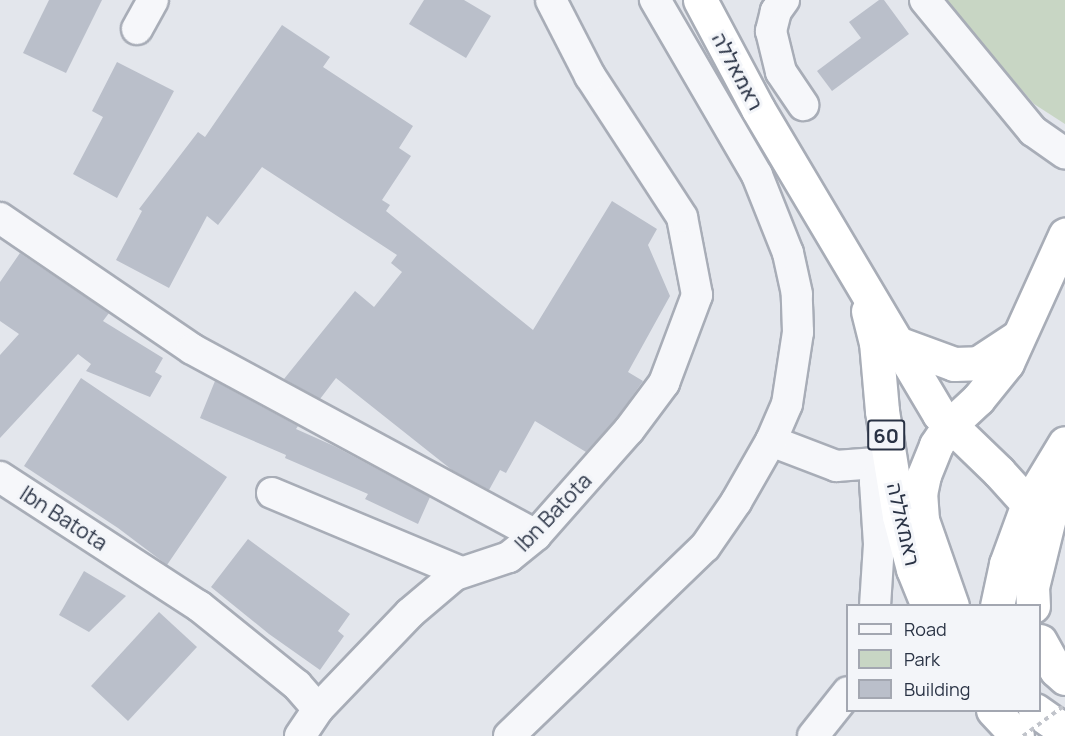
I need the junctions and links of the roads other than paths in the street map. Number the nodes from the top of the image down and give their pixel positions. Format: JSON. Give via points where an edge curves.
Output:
{"nodes":[{"id":1,"x":153,"y":0,"type":"edge"},
{"id":2,"x":551,"y":0,"type":"edge"},
{"id":3,"x":655,"y":0,"type":"edge"},
{"id":4,"x":700,"y":0,"type":"edge"},
{"id":5,"x":710,"y":0,"type":"edge"},
{"id":6,"x":784,"y":0,"type":"edge"},
{"id":7,"x":925,"y":0,"type":"edge"},
{"id":8,"x":137,"y":29,"type":"dead end"},
{"id":9,"x":724,"y":44,"type":"junction"},
{"id":10,"x":803,"y":105,"type":"dead end"},
{"id":11,"x":1065,"y":153,"type":"edge"},
{"id":12,"x":0,"y":218,"type":"edge"},
{"id":13,"x":1065,"y":235,"type":"edge"},
{"id":14,"x":851,"y":264,"type":"junction"},
{"id":15,"x":1022,"y":333,"type":"junction"},
{"id":16,"x":897,"y":343,"type":"junction"},
{"id":17,"x":949,"y":426,"type":"junction"},
{"id":18,"x":771,"y":441,"type":"junction"},
{"id":19,"x":1065,"y":443,"type":"edge"},
{"id":20,"x":1065,"y":452,"type":"edge"},
{"id":21,"x":890,"y":462,"type":"junction"},
{"id":22,"x":0,"y":477,"type":"edge"},
{"id":23,"x":272,"y":493,"type":"dead end"},
{"id":24,"x":1028,"y":504,"type":"junction"},
{"id":25,"x":536,"y":535,"type":"junction"},
{"id":26,"x":461,"y":573,"type":"junction"},
{"id":27,"x":874,"y":604,"type":"edge"},
{"id":28,"x":927,"y":604,"type":"edge"},
{"id":29,"x":951,"y":604,"type":"edge"},
{"id":30,"x":997,"y":604,"type":"edge"},
{"id":31,"x":1033,"y":604,"type":"edge"},
{"id":32,"x":1041,"y":643,"type":"edge"},
{"id":33,"x":1065,"y":678,"type":"edge"},
{"id":34,"x":846,"y":695,"type":"edge"},
{"id":35,"x":318,"y":709,"type":"junction"},
{"id":36,"x":975,"y":712,"type":"edge"},
{"id":37,"x":994,"y":712,"type":"edge"},
{"id":38,"x":1034,"y":712,"type":"edge"},
{"id":39,"x":1035,"y":712,"type":"edge"},
{"id":40,"x":1065,"y":731,"type":"edge"},
{"id":41,"x":300,"y":736,"type":"edge"},
{"id":42,"x":509,"y":736,"type":"edge"},
{"id":43,"x":813,"y":736,"type":"edge"},
{"id":44,"x":987,"y":736,"type":"edge"},
{"id":45,"x":1017,"y":736,"type":"edge"},
{"id":46,"x":1051,"y":736,"type":"edge"}],
"edges":[{"from":1,"to":8,"type":"street"},
{"from":2,"to":25,"type":"street","name":"Ibn Batota","via":[[590,76],[682,218],[697,296],[664,384],[629,430]]},
{"from":3,"to":18,"type":"street","via":[[757,175],[788,253],[797,294],[798,332],[787,404]]},
{"from":4,"to":9,"type":"highway","name":"ראמאללה","number":"60"},
{"from":5,"to":9,"type":"street"},
{"from":6,"to":10,"type":"street","via":[[776,11],[771,31],[781,72]]},
{"from":7,"to":11,"type":"street","via":[[1033,131]]},
{"from":9,"to":14,"type":"highway","name":"ראמאללה","number":"60","via":[[758,110]]},
{"from":12,"to":25,"type":"street","via":[[192,349]]},
{"from":13,"to":15,"type":"highway"},
{"from":14,"to":16,"type":"highway","name":"ראמאללה","number":"60"},
{"from":14,"to":21,"type":"highway","name":"ראמאללה","number":"60","via":[[876,342]]},
{"from":15,"to":16,"type":"highway","via":[[978,363],[954,364]]},
{"from":15,"to":17,"type":"highway","via":[[995,380]]},
{"from":16,"to":17,"type":"highway","name":"ראמאללה","number":"60"},
{"from":17,"to":24,"type":"highway","number":"60"},
{"from":17,"to":29,"type":"highway","number":"60","via":[[936,445],[920,494],[924,530]]},
{"from":18,"to":21,"type":"street","via":[[837,466]]},
{"from":18,"to":42,"type":"street","via":[[705,547]]},
{"from":19,"to":24,"type":"highway"},
{"from":20,"to":31,"type":"highway","via":[[1032,587]]},
{"from":21,"to":27,"type":"street","via":[[875,482],[879,544]]},
{"from":21,"to":28,"type":"highway","name":"ראמאללה","number":"60","via":[[913,569]]},
{"from":22,"to":35,"type":"street","name":"Ibn Batota","via":[[199,606],[297,685]]},
{"from":23,"to":26,"type":"street"},
{"from":24,"to":30,"type":"highway","via":[[1006,564]]},
{"from":25,"to":26,"type":"street","name":"Ibn Batota","via":[[509,557]]},
{"from":26,"to":35,"type":"street","name":"Ibn Batota","via":[[410,613]]},
{"from":32,"to":33,"type":"highway"},
{"from":34,"to":43,"type":"street"},
{"from":35,"to":41,"type":"street"},
{"from":36,"to":44,"type":"highway"},
{"from":37,"to":45,"type":"highway"},
{"from":38,"to":46,"type":"highway"},
{"from":39,"to":40,"type":"highway"}]}
